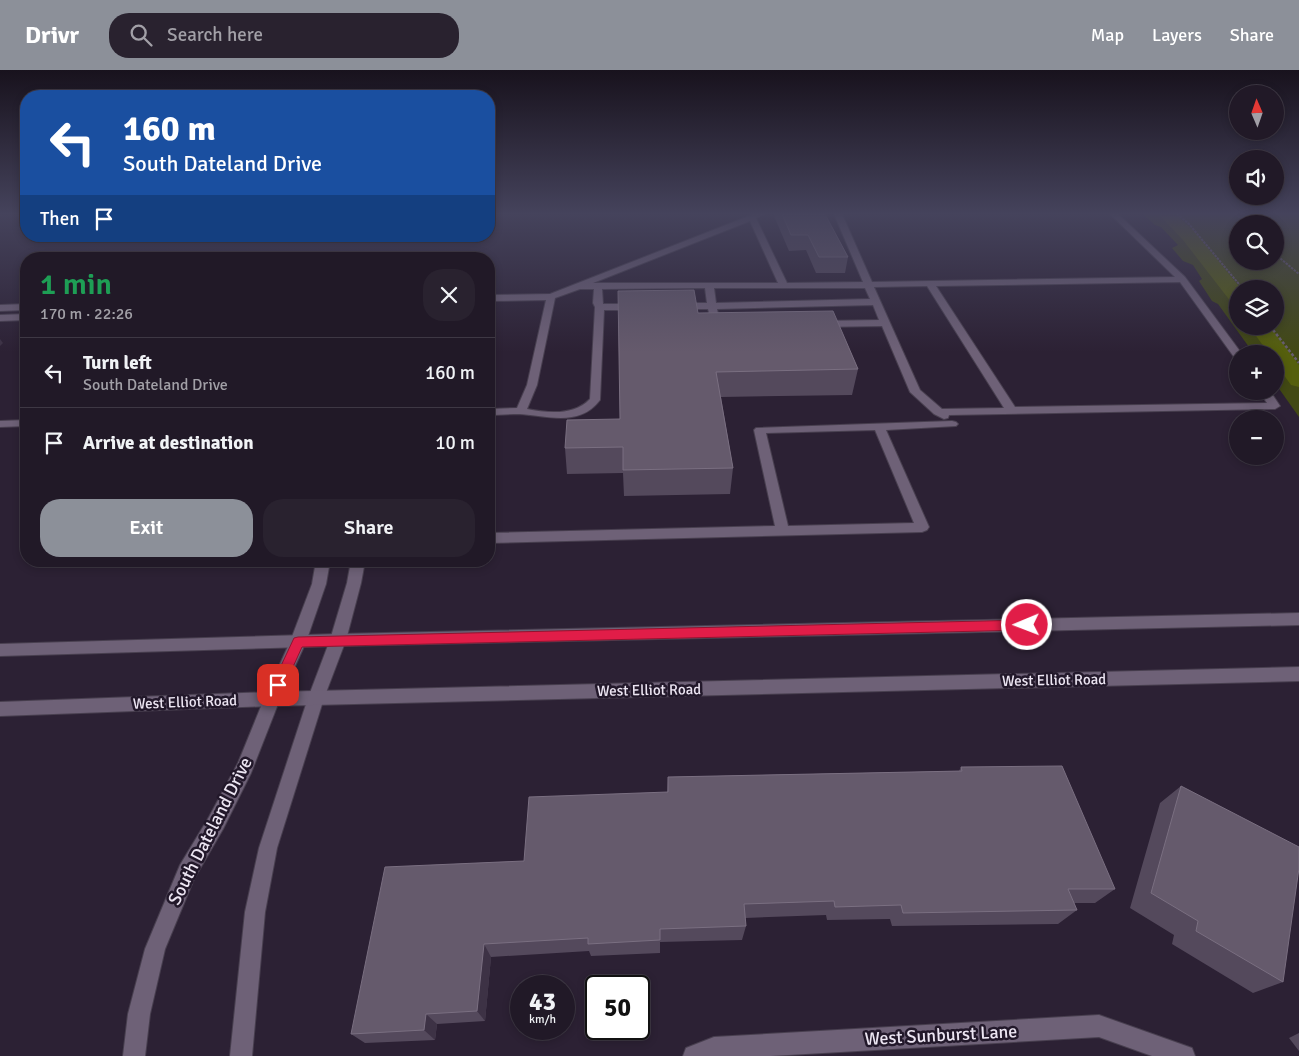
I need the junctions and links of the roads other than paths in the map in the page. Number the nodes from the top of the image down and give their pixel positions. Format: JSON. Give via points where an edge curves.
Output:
{"nodes":[{"id":1,"x":643,"y":260,"type":"edge"},
{"id":2,"x":774,"y":260,"type":"edge"},
{"id":3,"x":857,"y":260,"type":"edge"},
{"id":4,"x":1162,"y":260,"type":"edge"},
{"id":5,"x":1182,"y":279,"type":"junction"},
{"id":6,"x":930,"y":284,"type":"junction"},
{"id":7,"x":868,"y":285,"type":"junction"},
{"id":8,"x":576,"y":286,"type":"junction"},
{"id":9,"x":709,"y":286,"type":"junction"},
{"id":10,"x":784,"y":286,"type":"junction"},
{"id":11,"x":598,"y":287,"type":"junction"},
{"id":12,"x":551,"y":297,"type":"junction"},
{"id":13,"x":495,"y":298,"type":"edge"},
{"id":14,"x":876,"y":302,"type":"junction"},
{"id":15,"x":712,"y":306,"type":"junction"},
{"id":16,"x":20,"y":307,"type":"edge"},
{"id":17,"x":647,"y":307,"type":"edge"},
{"id":18,"x":665,"y":307,"type":"edge"},
{"id":19,"x":0,"y":308,"type":"edge"},
{"id":20,"x":600,"y":308,"type":"junction"},
{"id":21,"x":20,"y":317,"type":"edge"},
{"id":22,"x":0,"y":318,"type":"edge"},
{"id":23,"x":885,"y":323,"type":"junction"},
{"id":24,"x":810,"y":324,"type":"edge"},
{"id":25,"x":734,"y":325,"type":"edge"},
{"id":26,"x":1231,"y":345,"type":"edge"},
{"id":27,"x":1271,"y":400,"type":"edge"},
{"id":28,"x":1011,"y":410,"type":"junction"},
{"id":29,"x":521,"y":411,"type":"junction"},
{"id":30,"x":938,"y":412,"type":"junction"},
{"id":31,"x":495,"y":414,"type":"edge"},
{"id":32,"x":20,"y":423,"type":"edge"},
{"id":33,"x":0,"y":424,"type":"edge"},
{"id":34,"x":880,"y":427,"type":"junction"},
{"id":35,"x":782,"y":530,"type":"junction"},
{"id":36,"x":495,"y":538,"type":"edge"},
{"id":37,"x":322,"y":567,"type":"edge"},
{"id":38,"x":357,"y":567,"type":"edge"},
{"id":39,"x":1299,"y":619,"type":"edge"},
{"id":40,"x":338,"y":640,"type":"junction"},
{"id":41,"x":298,"y":642,"type":"junction"},
{"id":42,"x":0,"y":650,"type":"edge"},
{"id":43,"x":1299,"y":674,"type":"edge"},
{"id":44,"x":316,"y":698,"type":"junction"},
{"id":45,"x":272,"y":699,"type":"junction"},
{"id":46,"x":0,"y":708,"type":"edge"},
{"id":47,"x":134,"y":1056,"type":"edge"},
{"id":48,"x":241,"y":1056,"type":"edge"},
{"id":49,"x":694,"y":1056,"type":"edge"},
{"id":50,"x":1184,"y":1056,"type":"edge"}],
"edges":[{"from":1,"to":8,"type":"main road"},
{"from":2,"to":10,"type":"main road"},
{"from":3,"to":7,"type":"main road"},
{"from":4,"to":5,"type":"main road"},
{"from":5,"to":6,"type":"main road"},
{"from":5,"to":26,"type":"main road"},
{"from":6,"to":7,"type":"main road"},
{"from":6,"to":28,"type":"main road"},
{"from":7,"to":10,"type":"main road"},
{"from":7,"to":14,"type":"main road"},
{"from":8,"to":11,"type":"main road"},
{"from":8,"to":12,"type":"main road"},
{"from":9,"to":10,"type":"main road"},
{"from":9,"to":11,"type":"main road"},
{"from":9,"to":15,"type":"main road"},
{"from":11,"to":20,"type":"main road"},
{"from":12,"to":13,"type":"main road"},
{"from":12,"to":29,"type":"main road","via":[[532,384]]},
{"from":14,"to":15,"type":"main road"},
{"from":14,"to":23,"type":"main road"},
{"from":15,"to":18,"type":"main road"},
{"from":15,"to":25,"type":"main road","via":[[718,324]]},
{"from":16,"to":19,"type":"main road"},
{"from":17,"to":20,"type":"main road"},
{"from":20,"to":29,"type":"main road","via":[[595,400],[592,405],[583,412],[565,414]]},
{"from":21,"to":22,"type":"main road"},
{"from":23,"to":24,"type":"main road"},
{"from":23,"to":30,"type":"main road","via":[[915,392]]},
{"from":27,"to":28,"type":"main road","via":[[1275,406]]},
{"from":28,"to":30,"type":"main road"},
{"from":29,"to":31,"type":"main road"},
{"from":30,"to":34,"type":"main road","via":[[952,424]]},
{"from":32,"to":33,"type":"main road"},
{"from":34,"to":35,"type":"main road","via":[[760,430]]},
{"from":34,"to":35,"type":"main road","via":[[922,527]]},
{"from":35,"to":36,"type":"main road"},
{"from":37,"to":41,"type":"main road","name":"South Dateland Drive"},
{"from":38,"to":40,"type":"main road"},
{"from":39,"to":40,"type":"main road"},
{"from":40,"to":41,"type":"main road"},
{"from":40,"to":44,"type":"main road"},
{"from":41,"to":42,"type":"main road"},
{"from":41,"to":45,"type":"main road","name":"South Dateland Drive"},
{"from":43,"to":44,"type":"main road","name":"West Elliot Road"},
{"from":44,"to":45,"type":"main road","name":"West Elliot Road"},
{"from":44,"to":48,"type":"main road","via":[[268,848],[255,912]]},
{"from":45,"to":46,"type":"main road","name":"West Elliot Road"},
{"from":45,"to":47,"type":"main road","name":"South Dateland Drive","via":[[245,767],[187,872],[154,949],[139,1014]]},
{"from":49,"to":50,"type":"main road","name":"West Sunburst Lane","via":[[714,1048],[1099,1026]]}]}
